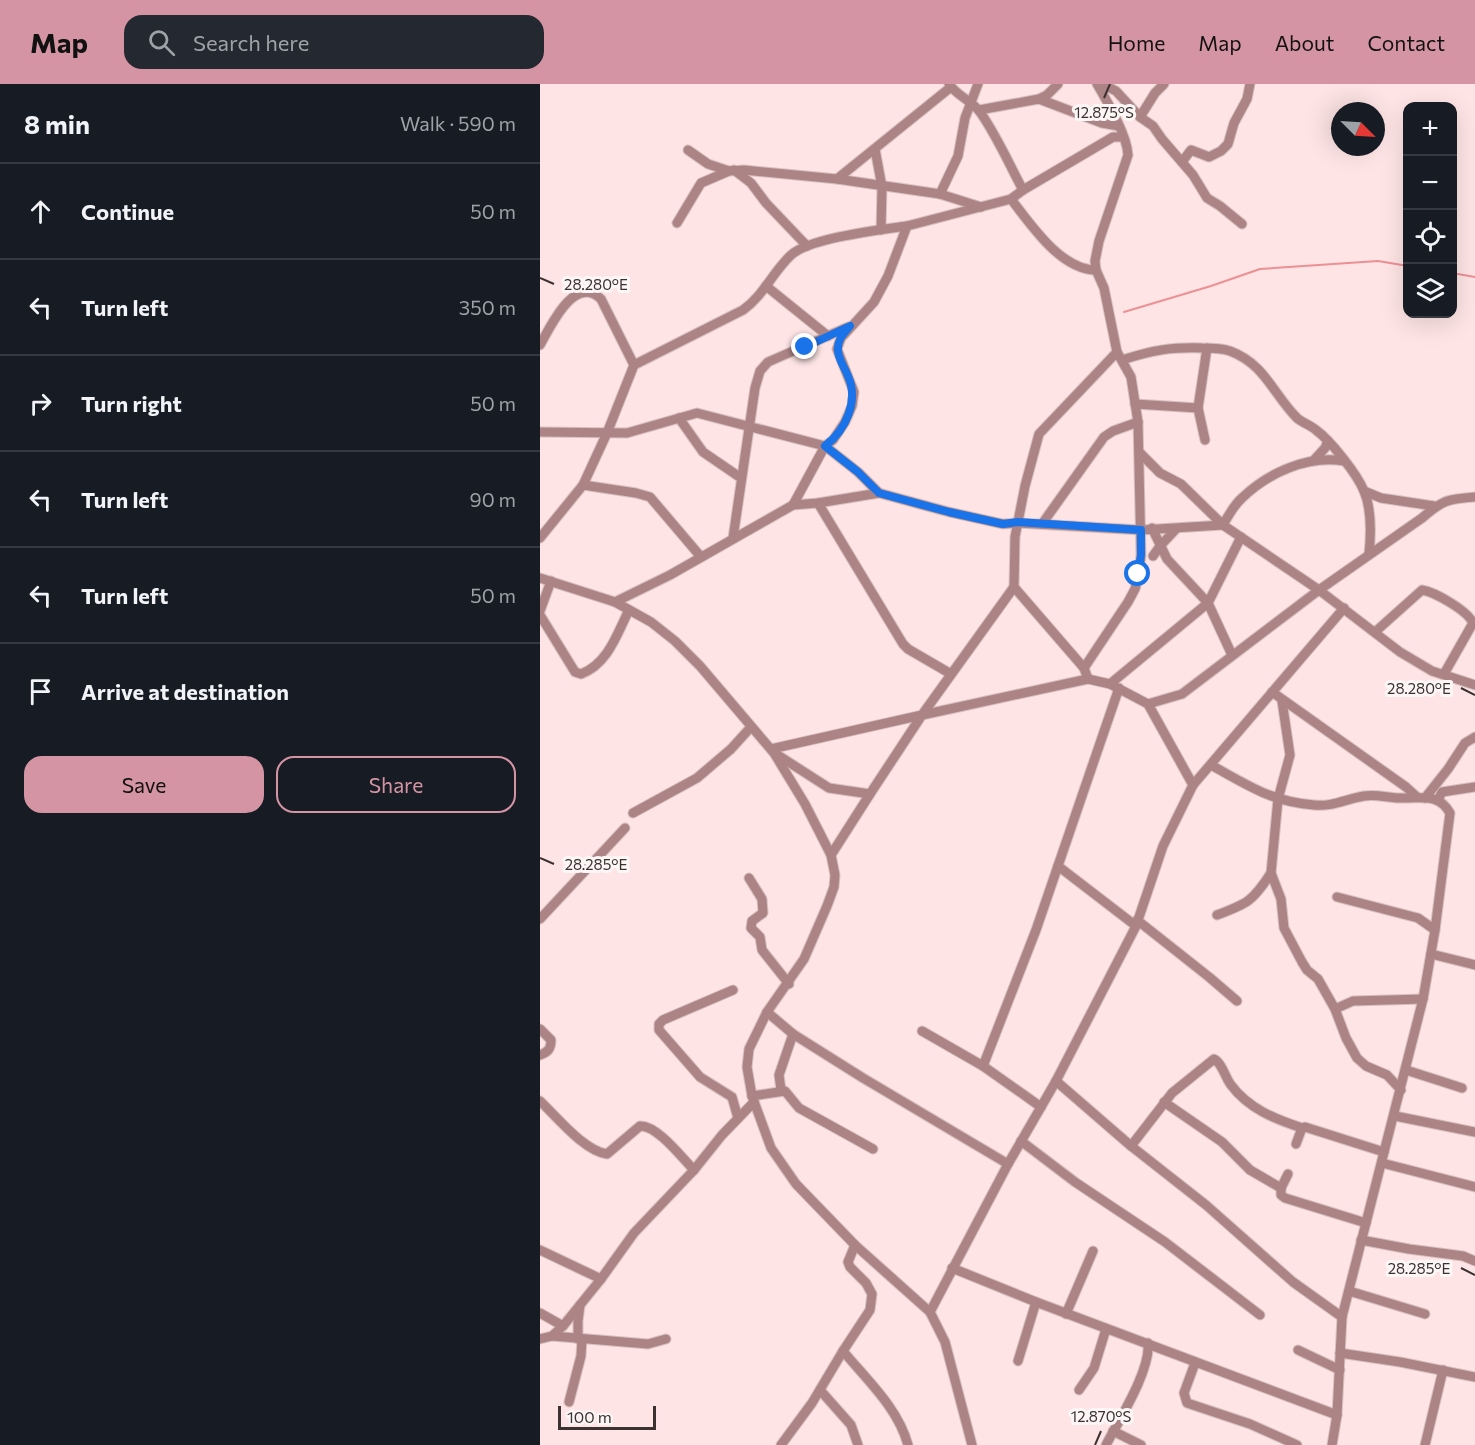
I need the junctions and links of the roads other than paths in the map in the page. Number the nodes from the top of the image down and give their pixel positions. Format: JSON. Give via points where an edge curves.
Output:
{"nodes":[{"id":1,"x":978,"y":84,"type":"edge"},
{"id":2,"x":1058,"y":84,"type":"edge"},
{"id":3,"x":1097,"y":84,"type":"edge"},
{"id":4,"x":1102,"y":84,"type":"edge"},
{"id":5,"x":1164,"y":84,"type":"edge"},
{"id":6,"x":1250,"y":84,"type":"edge"},
{"id":7,"x":950,"y":86,"type":"edge"},
{"id":8,"x":1039,"y":99,"type":"junction"},
{"id":9,"x":972,"y":103,"type":"junction"},
{"id":10,"x":979,"y":110,"type":"junction"},
{"id":11,"x":1140,"y":117,"type":"junction"},
{"id":12,"x":1119,"y":126,"type":"junction"},
{"id":13,"x":1122,"y":137,"type":"junction"},
{"id":14,"x":875,"y":149,"type":"junction"},
{"id":15,"x":688,"y":150,"type":"dead end"},
{"id":16,"x":1182,"y":162,"type":"junction"},
{"id":17,"x":732,"y":171,"type":"junction"},
{"id":18,"x":837,"y":179,"type":"junction"},
{"id":19,"x":882,"y":186,"type":"junction"},
{"id":20,"x":1023,"y":190,"type":"junction"},
{"id":21,"x":940,"y":194,"type":"junction"},
{"id":22,"x":1011,"y":199,"type":"junction"},
{"id":23,"x":981,"y":207,"type":"junction"},
{"id":24,"x":677,"y":223,"type":"dead end"},
{"id":25,"x":1242,"y":225,"type":"dead end"},
{"id":26,"x":907,"y":226,"type":"junction"},
{"id":27,"x":880,"y":230,"type":"junction"},
{"id":28,"x":807,"y":246,"type":"junction"},
{"id":29,"x":1096,"y":270,"type":"junction"},
{"id":30,"x":766,"y":285,"type":"junction"},
{"id":31,"x":850,"y":326,"type":"junction"},
{"id":32,"x":828,"y":336,"type":"junction"},
{"id":33,"x":540,"y":345,"type":"edge"},
{"id":34,"x":1207,"y":348,"type":"junction"},
{"id":35,"x":1120,"y":356,"type":"junction"},
{"id":36,"x":634,"y":365,"type":"junction"},
{"id":37,"x":1135,"y":404,"type":"junction"},
{"id":38,"x":1198,"y":408,"type":"junction"},
{"id":39,"x":679,"y":418,"type":"junction"},
{"id":40,"x":1138,"y":422,"type":"junction"},
{"id":41,"x":748,"y":428,"type":"junction"},
{"id":42,"x":540,"y":432,"type":"edge"},
{"id":43,"x":607,"y":433,"type":"junction"},
{"id":44,"x":1205,"y":440,"type":"dead end"},
{"id":45,"x":1328,"y":441,"type":"junction"},
{"id":46,"x":825,"y":446,"type":"junction"},
{"id":47,"x":1139,"y":452,"type":"junction"},
{"id":48,"x":1314,"y":460,"type":"junction"},
{"id":49,"x":1344,"y":461,"type":"junction"},
{"id":50,"x":741,"y":478,"type":"junction"},
{"id":51,"x":583,"y":485,"type":"junction"},
{"id":52,"x":1364,"y":491,"type":"junction"},
{"id":53,"x":879,"y":493,"type":"junction"},
{"id":54,"x":1475,"y":497,"type":"edge"},
{"id":55,"x":818,"y":503,"type":"junction"},
{"id":56,"x":793,"y":505,"type":"junction"},
{"id":57,"x":1434,"y":506,"type":"junction"},
{"id":58,"x":1018,"y":522,"type":"junction"},
{"id":59,"x":1042,"y":524,"type":"junction"},
{"id":60,"x":1223,"y":525,"type":"junction"},
{"id":61,"x":1152,"y":528,"type":"junction"},
{"id":62,"x":1176,"y":529,"type":"junction"},
{"id":63,"x":1141,"y":530,"type":"junction"},
{"id":64,"x":733,"y":537,"type":"junction"},
{"id":65,"x":1241,"y":537,"type":"junction"},
{"id":66,"x":540,"y":538,"type":"edge"},
{"id":67,"x":1161,"y":545,"type":"junction"},
{"id":68,"x":1369,"y":554,"type":"junction"},
{"id":69,"x":1141,"y":555,"type":"junction"},
{"id":70,"x":1153,"y":556,"type":"junction"},
{"id":71,"x":701,"y":557,"type":"junction"},
{"id":72,"x":1167,"y":560,"type":"junction"},
{"id":73,"x":540,"y":578,"type":"edge"},
{"id":74,"x":551,"y":581,"type":"junction"},
{"id":75,"x":1014,"y":587,"type":"junction"},
{"id":76,"x":1319,"y":590,"type":"junction"},
{"id":77,"x":615,"y":602,"type":"junction"},
{"id":78,"x":1208,"y":603,"type":"junction"},
{"id":79,"x":1344,"y":608,"type":"junction"},
{"id":80,"x":629,"y":610,"type":"junction"},
{"id":81,"x":540,"y":613,"type":"edge"},
{"id":82,"x":1375,"y":632,"type":"junction"},
{"id":83,"x":1232,"y":654,"type":"junction"},
{"id":84,"x":1084,"y":668,"type":"junction"},
{"id":85,"x":951,"y":674,"type":"junction"},
{"id":86,"x":1443,"y":674,"type":"junction"},
{"id":87,"x":1088,"y":679,"type":"junction"},
{"id":88,"x":1115,"y":686,"type":"junction"},
{"id":89,"x":1475,"y":686,"type":"edge"},
{"id":90,"x":1272,"y":692,"type":"junction"},
{"id":91,"x":1282,"y":701,"type":"junction"},
{"id":92,"x":1148,"y":704,"type":"junction"},
{"id":93,"x":922,"y":715,"type":"junction"},
{"id":94,"x":751,"y":727,"type":"junction"},
{"id":95,"x":1475,"y":737,"type":"edge"},
{"id":96,"x":772,"y":751,"type":"junction"},
{"id":97,"x":1211,"y":765,"type":"junction"},
{"id":98,"x":1193,"y":785,"type":"junction"},
{"id":99,"x":1475,"y":787,"type":"edge"},
{"id":100,"x":870,"y":794,"type":"junction"},
{"id":101,"x":1421,"y":797,"type":"junction"},
{"id":102,"x":1278,"y":800,"type":"junction"},
{"id":103,"x":1438,"y":800,"type":"junction"},
{"id":104,"x":633,"y":813,"type":"dead end"},
{"id":105,"x":625,"y":828,"type":"dead end"},
{"id":106,"x":831,"y":855,"type":"junction"},
{"id":107,"x":1058,"y":866,"type":"junction"},
{"id":108,"x":1271,"y":873,"type":"junction"},
{"id":109,"x":749,"y":878,"type":"dead end"},
{"id":110,"x":1337,"y":897,"type":"dead end"},
{"id":111,"x":1217,"y":915,"type":"dead end"},
{"id":112,"x":540,"y":919,"type":"edge"},
{"id":113,"x":1136,"y":923,"type":"junction"},
{"id":114,"x":1435,"y":930,"type":"junction"},
{"id":115,"x":1431,"y":954,"type":"junction"},
{"id":116,"x":1475,"y":965,"type":"edge"},
{"id":117,"x":789,"y":984,"type":"junction"},
{"id":118,"x":733,"y":990,"type":"dead end"},
{"id":119,"x":1423,"y":999,"type":"junction"},
{"id":120,"x":1237,"y":1001,"type":"dead end"},
{"id":121,"x":1335,"y":1009,"type":"junction"},
{"id":122,"x":767,"y":1012,"type":"junction"},
{"id":123,"x":540,"y":1029,"type":"edge"},
{"id":124,"x":922,"y":1031,"type":"dead end"},
{"id":125,"x":793,"y":1034,"type":"junction"},
{"id":126,"x":540,"y":1055,"type":"edge"},
{"id":127,"x":983,"y":1066,"type":"junction"},
{"id":128,"x":1406,"y":1070,"type":"junction"},
{"id":129,"x":1056,"y":1081,"type":"junction"},
{"id":130,"x":1462,"y":1088,"type":"dead end"},
{"id":131,"x":782,"y":1090,"type":"junction"},
{"id":132,"x":1401,"y":1090,"type":"junction"},
{"id":133,"x":753,"y":1099,"type":"junction"},
{"id":134,"x":540,"y":1101,"type":"edge"},
{"id":135,"x":1164,"y":1102,"type":"junction"},
{"id":136,"x":1041,"y":1107,"type":"junction"},
{"id":137,"x":1395,"y":1116,"type":"junction"},
{"id":138,"x":738,"y":1118,"type":"junction"},
{"id":139,"x":1302,"y":1128,"type":"junction"},
{"id":140,"x":1475,"y":1132,"type":"edge"},
{"id":141,"x":1021,"y":1141,"type":"junction"},
{"id":142,"x":1296,"y":1144,"type":"dead end"},
{"id":143,"x":1131,"y":1146,"type":"junction"},
{"id":144,"x":873,"y":1149,"type":"dead end"},
{"id":145,"x":1384,"y":1152,"type":"junction"},
{"id":146,"x":1382,"y":1163,"type":"junction"},
{"id":147,"x":1008,"y":1164,"type":"junction"},
{"id":148,"x":694,"y":1170,"type":"junction"},
{"id":149,"x":1288,"y":1174,"type":"dead end"},
{"id":150,"x":1475,"y":1187,"type":"edge"},
{"id":151,"x":1281,"y":1188,"type":"junction"},
{"id":152,"x":1366,"y":1222,"type":"junction"},
{"id":153,"x":1361,"y":1240,"type":"junction"},
{"id":154,"x":855,"y":1245,"type":"junction"},
{"id":155,"x":540,"y":1250,"type":"edge"},
{"id":156,"x":1093,"y":1251,"type":"dead end"},
{"id":157,"x":1475,"y":1261,"type":"edge"},
{"id":158,"x":952,"y":1268,"type":"junction"},
{"id":159,"x":601,"y":1279,"type":"junction"},
{"id":160,"x":1349,"y":1291,"type":"junction"},
{"id":161,"x":1036,"y":1302,"type":"junction"},
{"id":162,"x":580,"y":1303,"type":"junction"},
{"id":163,"x":930,"y":1312,"type":"junction"},
{"id":164,"x":540,"y":1313,"type":"edge"},
{"id":165,"x":1066,"y":1314,"type":"junction"},
{"id":166,"x":1425,"y":1314,"type":"dead end"},
{"id":167,"x":1260,"y":1315,"type":"dead end"},
{"id":168,"x":1342,"y":1317,"type":"junction"},
{"id":169,"x":563,"y":1326,"type":"junction"},
{"id":170,"x":1106,"y":1329,"type":"junction"},
{"id":171,"x":552,"y":1336,"type":"junction"},
{"id":172,"x":540,"y":1339,"type":"edge"},
{"id":173,"x":580,"y":1339,"type":"junction"},
{"id":174,"x":666,"y":1339,"type":"dead end"},
{"id":175,"x":1148,"y":1343,"type":"junction"},
{"id":176,"x":1298,"y":1350,"type":"dead end"},
{"id":177,"x":843,"y":1351,"type":"junction"},
{"id":178,"x":1340,"y":1353,"type":"junction"},
{"id":179,"x":1018,"y":1361,"type":"dead end"},
{"id":180,"x":1195,"y":1363,"type":"junction"},
{"id":181,"x":1340,"y":1370,"type":"junction"},
{"id":182,"x":1443,"y":1370,"type":"junction"},
{"id":183,"x":1475,"y":1377,"type":"edge"},
{"id":184,"x":820,"y":1390,"type":"junction"},
{"id":185,"x":1079,"y":1390,"type":"dead end"},
{"id":186,"x":569,"y":1402,"type":"dead end"},
{"id":187,"x":1337,"y":1414,"type":"junction"},
{"id":188,"x":1113,"y":1431,"type":"junction"},
{"id":189,"x":781,"y":1445,"type":"edge"},
{"id":190,"x":858,"y":1445,"type":"edge"},
{"id":191,"x":908,"y":1445,"type":"edge"},
{"id":192,"x":972,"y":1445,"type":"edge"},
{"id":193,"x":1106,"y":1445,"type":"edge"},
{"id":194,"x":1141,"y":1445,"type":"edge"},
{"id":195,"x":1297,"y":1445,"type":"edge"},
{"id":196,"x":1332,"y":1445,"type":"edge"},
{"id":197,"x":1426,"y":1445,"type":"edge"}],
"edges":[{"from":1,"to":9,"type":"street"},
{"from":2,"to":8,"type":"street"},
{"from":3,"to":12,"type":"street"},
{"from":4,"to":11,"type":"street","via":[[1116,91]]},
{"from":5,"to":11,"type":"street"},
{"from":6,"to":16,"type":"street","via":[[1248,99],[1226,147],[1209,157],[1191,150]]},
{"from":7,"to":9,"type":"street"},
{"from":7,"to":14,"type":"street"},
{"from":8,"to":10,"type":"street"},
{"from":8,"to":12,"type":"street"},
{"from":9,"to":10,"type":"street"},
{"from":9,"to":21,"type":"street","via":[[958,156]]},
{"from":10,"to":20,"type":"street"},
{"from":11,"to":16,"type":"street","via":[[1154,126]]},
{"from":12,"to":13,"type":"street"},
{"from":13,"to":20,"type":"street","via":[[1113,137]]},
{"from":13,"to":29,"type":"street","via":[[1128,143],[1128,155],[1099,241]]},
{"from":14,"to":18,"type":"street"},
{"from":14,"to":19,"type":"street"},
{"from":15,"to":17,"type":"street","via":[[708,164]]},
{"from":16,"to":25,"type":"street","via":[[1207,198]]},
{"from":17,"to":18,"type":"street"},
{"from":17,"to":24,"type":"street","via":[[701,183]]},
{"from":17,"to":28,"type":"street","via":[[751,183]]},
{"from":18,"to":19,"type":"street"},
{"from":19,"to":21,"type":"street"},
{"from":19,"to":27,"type":"street"},
{"from":20,"to":22,"type":"street"},
{"from":21,"to":23,"type":"street"},
{"from":22,"to":23,"type":"street"},
{"from":22,"to":29,"type":"street","via":[[1051,248],[1076,267]]},
{"from":23,"to":26,"type":"street"},
{"from":26,"to":27,"type":"street"},
{"from":26,"to":31,"type":"street","via":[[874,302]]},
{"from":27,"to":28,"type":"street"},
{"from":28,"to":30,"type":"street","via":[[792,255]]},
{"from":29,"to":35,"type":"street"},
{"from":30,"to":32,"type":"street"},
{"from":30,"to":36,"type":"street","via":[[756,301],[743,310]]},
{"from":31,"to":32,"type":"street"},
{"from":31,"to":46,"type":"street","via":[[837,349],[854,392],[852,406],[833,440]]},
{"from":32,"to":41,"type":"street","via":[[768,362],[760,371]]},
{"from":33,"to":36,"type":"street","via":[[572,296],[594,294],[602,299]]},
{"from":34,"to":35,"type":"street","via":[[1171,348]]},
{"from":34,"to":38,"type":"street"},
{"from":34,"to":45,"type":"street","via":[[1228,351],[1254,365],[1298,418]]},
{"from":35,"to":37,"type":"street","via":[[1131,377]]},
{"from":35,"to":58,"type":"street","via":[[1039,434]]},
{"from":36,"to":43,"type":"street"},
{"from":37,"to":38,"type":"street"},
{"from":37,"to":40,"type":"street"},
{"from":38,"to":44,"type":"street"},
{"from":39,"to":41,"type":"street","via":[[697,413]]},
{"from":39,"to":43,"type":"street","via":[[627,433]]},
{"from":39,"to":50,"type":"street","via":[[703,452]]},
{"from":40,"to":47,"type":"street"},
{"from":40,"to":59,"type":"street","via":[[1104,436]]},
{"from":41,"to":46,"type":"street"},
{"from":41,"to":50,"type":"street"},
{"from":42,"to":43,"type":"street"},
{"from":43,"to":51,"type":"street"},
{"from":45,"to":48,"type":"street"},
{"from":45,"to":49,"type":"street"},
{"from":46,"to":53,"type":"street"},
{"from":46,"to":56,"type":"street"},
{"from":47,"to":60,"type":"street","via":[[1160,472],[1181,484]]},
{"from":47,"to":63,"type":"street"},
{"from":48,"to":49,"type":"street"},
{"from":48,"to":60,"type":"street","via":[[1269,477],[1241,498]]},
{"from":49,"to":52,"type":"street"},
{"from":50,"to":64,"type":"street"},
{"from":51,"to":66,"type":"street"},
{"from":51,"to":71,"type":"street","via":[[650,497]]},
{"from":52,"to":57,"type":"street","via":[[1381,498]]},
{"from":52,"to":68,"type":"street","via":[[1370,520]]},
{"from":53,"to":55,"type":"street"},
{"from":53,"to":58,"type":"street","via":[[1003,524]]},
{"from":54,"to":57,"type":"street"},
{"from":55,"to":56,"type":"street"},
{"from":55,"to":85,"type":"street","via":[[903,644]]},
{"from":56,"to":64,"type":"street"},
{"from":57,"to":68,"type":"street"},
{"from":58,"to":59,"type":"street"},
{"from":58,"to":75,"type":"street"},
{"from":59,"to":63,"type":"street"},
{"from":60,"to":62,"type":"street"},
{"from":60,"to":65,"type":"street"},
{"from":61,"to":62,"type":"street"},
{"from":61,"to":63,"type":"street"},
{"from":61,"to":67,"type":"street"},
{"from":62,"to":67,"type":"street"},
{"from":63,"to":69,"type":"street"},
{"from":64,"to":71,"type":"street"},
{"from":65,"to":76,"type":"street"},
{"from":65,"to":78,"type":"street"},
{"from":67,"to":70,"type":"street"},
{"from":67,"to":72,"type":"street"},
{"from":68,"to":76,"type":"street"},
{"from":69,"to":70,"type":"street"},
{"from":69,"to":84,"type":"street","via":[[1135,589]]},
{"from":70,"to":72,"type":"street"},
{"from":71,"to":77,"type":"street"},
{"from":72,"to":78,"type":"street"},
{"from":73,"to":74,"type":"street"},
{"from":74,"to":77,"type":"street"},
{"from":74,"to":81,"type":"street"},
{"from":75,"to":84,"type":"street"},
{"from":75,"to":85,"type":"street"},
{"from":76,"to":79,"type":"street"},
{"from":76,"to":83,"type":"street"},
{"from":77,"to":80,"type":"street"},
{"from":78,"to":83,"type":"street"},
{"from":78,"to":88,"type":"street"},
{"from":79,"to":82,"type":"street"},
{"from":79,"to":90,"type":"street"},
{"from":80,"to":81,"type":"street","via":[[602,661],[581,674],[576,672]]},
{"from":80,"to":94,"type":"street","via":[[675,641]]},
{"from":82,"to":86,"type":"street","via":[[1414,661]]},
{"from":82,"to":86,"type":"street","via":[[1422,590],[1433,592],[1473,623]]},
{"from":83,"to":92,"type":"street","via":[[1182,694]]},
{"from":84,"to":87,"type":"street"},
{"from":85,"to":93,"type":"street"},
{"from":86,"to":89,"type":"street"},
{"from":87,"to":88,"type":"street"},
{"from":87,"to":93,"type":"street"},
{"from":88,"to":92,"type":"street"},
{"from":88,"to":107,"type":"street"},
{"from":90,"to":91,"type":"street"},
{"from":90,"to":97,"type":"street"},
{"from":91,"to":101,"type":"street"},
{"from":91,"to":102,"type":"street","via":[[1290,755]]},
{"from":92,"to":98,"type":"street"},
{"from":93,"to":96,"type":"street"},
{"from":93,"to":100,"type":"street"},
{"from":94,"to":96,"type":"street"},
{"from":94,"to":104,"type":"street","via":[[697,778]]},
{"from":95,"to":101,"type":"street","via":[[1465,743],[1453,763]]},
{"from":96,"to":100,"type":"street","via":[[829,788]]},
{"from":96,"to":106,"type":"street"},
{"from":97,"to":98,"type":"street"},
{"from":97,"to":102,"type":"street"},
{"from":98,"to":113,"type":"street","via":[[1163,846]]},
{"from":99,"to":103,"type":"street","via":[[1442,792]]},
{"from":100,"to":106,"type":"street"},
{"from":101,"to":102,"type":"street","via":[[1361,796],[1332,805]]},
{"from":101,"to":103,"type":"street"},
{"from":102,"to":108,"type":"street"},
{"from":103,"to":114,"type":"street","via":[[1450,813]]},
{"from":105,"to":112,"type":"street"},
{"from":106,"to":117,"type":"street","via":[[834,887],[804,959]]},
{"from":107,"to":113,"type":"street"},
{"from":107,"to":127,"type":"street"},
{"from":108,"to":111,"type":"street","via":[[1251,901]]},
{"from":108,"to":121,"type":"street","via":[[1281,899],[1284,928]]},
{"from":109,"to":117,"type":"street","via":[[764,909],[752,921],[751,928],[760,937],[762,950]]},
{"from":110,"to":114,"type":"street","via":[[1418,918]]},
{"from":113,"to":120,"type":"street"},
{"from":113,"to":129,"type":"street"},
{"from":114,"to":115,"type":"street"},
{"from":115,"to":116,"type":"street"},
{"from":115,"to":119,"type":"street"},
{"from":117,"to":122,"type":"street"},
{"from":118,"to":138,"type":"street","via":[[663,1020],[659,1030],[700,1077],[732,1097]]},
{"from":119,"to":121,"type":"street","via":[[1353,1001]]},
{"from":119,"to":128,"type":"street"},
{"from":121,"to":132,"type":"street","via":[[1357,1058],[1387,1076]]},
{"from":122,"to":125,"type":"street"},
{"from":122,"to":133,"type":"street","via":[[748,1049]]},
{"from":123,"to":126,"type":"street","via":[[551,1040],[551,1047]]},
{"from":124,"to":127,"type":"street"},
{"from":125,"to":131,"type":"street","via":[[779,1076]]},
{"from":125,"to":147,"type":"street"},
{"from":127,"to":136,"type":"street"},
{"from":128,"to":130,"type":"street"},
{"from":128,"to":132,"type":"street"},
{"from":129,"to":136,"type":"street"},
{"from":129,"to":143,"type":"street"},
{"from":131,"to":133,"type":"street"},
{"from":131,"to":144,"type":"street","via":[[799,1108]]},
{"from":132,"to":137,"type":"street"},
{"from":133,"to":138,"type":"street"},
{"from":133,"to":154,"type":"street","via":[[782,1166]]},
{"from":134,"to":148,"type":"street","via":[[598,1153],[607,1154],[640,1126],[646,1126]]},
{"from":135,"to":139,"type":"street","via":[[1216,1059],[1232,1087],[1258,1111]]},
{"from":135,"to":143,"type":"street"},
{"from":135,"to":151,"type":"street","via":[[1222,1142],[1250,1170]]},
{"from":136,"to":141,"type":"street"},
{"from":137,"to":140,"type":"street"},
{"from":137,"to":145,"type":"street"},
{"from":138,"to":148,"type":"street"},
{"from":139,"to":142,"type":"street"},
{"from":139,"to":145,"type":"street"},
{"from":141,"to":147,"type":"street"},
{"from":141,"to":167,"type":"street","via":[[1165,1242]]},
{"from":143,"to":168,"type":"street","via":[[1206,1205],[1293,1282]]},
{"from":145,"to":146,"type":"street"},
{"from":146,"to":150,"type":"street"},
{"from":146,"to":152,"type":"street"},
{"from":147,"to":158,"type":"street"},
{"from":148,"to":159,"type":"street","via":[[634,1233]]},
{"from":149,"to":151,"type":"street"},
{"from":151,"to":152,"type":"street","via":[[1285,1198]]},
{"from":152,"to":153,"type":"street"},
{"from":153,"to":157,"type":"street"},
{"from":153,"to":160,"type":"street"},
{"from":154,"to":163,"type":"street"},
{"from":154,"to":177,"type":"street","via":[[848,1262],[866,1283],[872,1303]]},
{"from":155,"to":159,"type":"street"},
{"from":156,"to":165,"type":"street"},
{"from":158,"to":161,"type":"street"},
{"from":158,"to":163,"type":"street"},
{"from":159,"to":162,"type":"street"},
{"from":160,"to":166,"type":"street"},
{"from":160,"to":168,"type":"street"},
{"from":161,"to":165,"type":"street"},
{"from":161,"to":179,"type":"street"},
{"from":162,"to":169,"type":"street"},
{"from":162,"to":173,"type":"street"},
{"from":163,"to":192,"type":"street","via":[[945,1342]]},
{"from":164,"to":169,"type":"street"},
{"from":165,"to":170,"type":"street"},
{"from":168,"to":178,"type":"street"},
{"from":169,"to":171,"type":"street"},
{"from":170,"to":175,"type":"street"},
{"from":170,"to":185,"type":"street","via":[[1094,1368]]},
{"from":171,"to":172,"type":"street"},
{"from":171,"to":173,"type":"street"},
{"from":173,"to":174,"type":"street","via":[[648,1344]]},
{"from":173,"to":186,"type":"street","via":[[581,1356]]},
{"from":175,"to":180,"type":"street"},
{"from":175,"to":188,"type":"street","via":[[1143,1372]]},
{"from":176,"to":181,"type":"street"},
{"from":177,"to":184,"type":"street"},
{"from":177,"to":191,"type":"street","via":[[890,1407]]},
{"from":178,"to":181,"type":"street"},
{"from":178,"to":182,"type":"street"},
{"from":180,"to":187,"type":"street"},
{"from":180,"to":195,"type":"street","via":[[1184,1393],[1187,1403]]},
{"from":181,"to":187,"type":"street"},
{"from":182,"to":183,"type":"street"},
{"from":182,"to":197,"type":"street"},
{"from":184,"to":189,"type":"street"},
{"from":184,"to":190,"type":"street","via":[[851,1425]]},
{"from":187,"to":196,"type":"street"},
{"from":188,"to":193,"type":"street"},
{"from":188,"to":194,"type":"street"}]}
